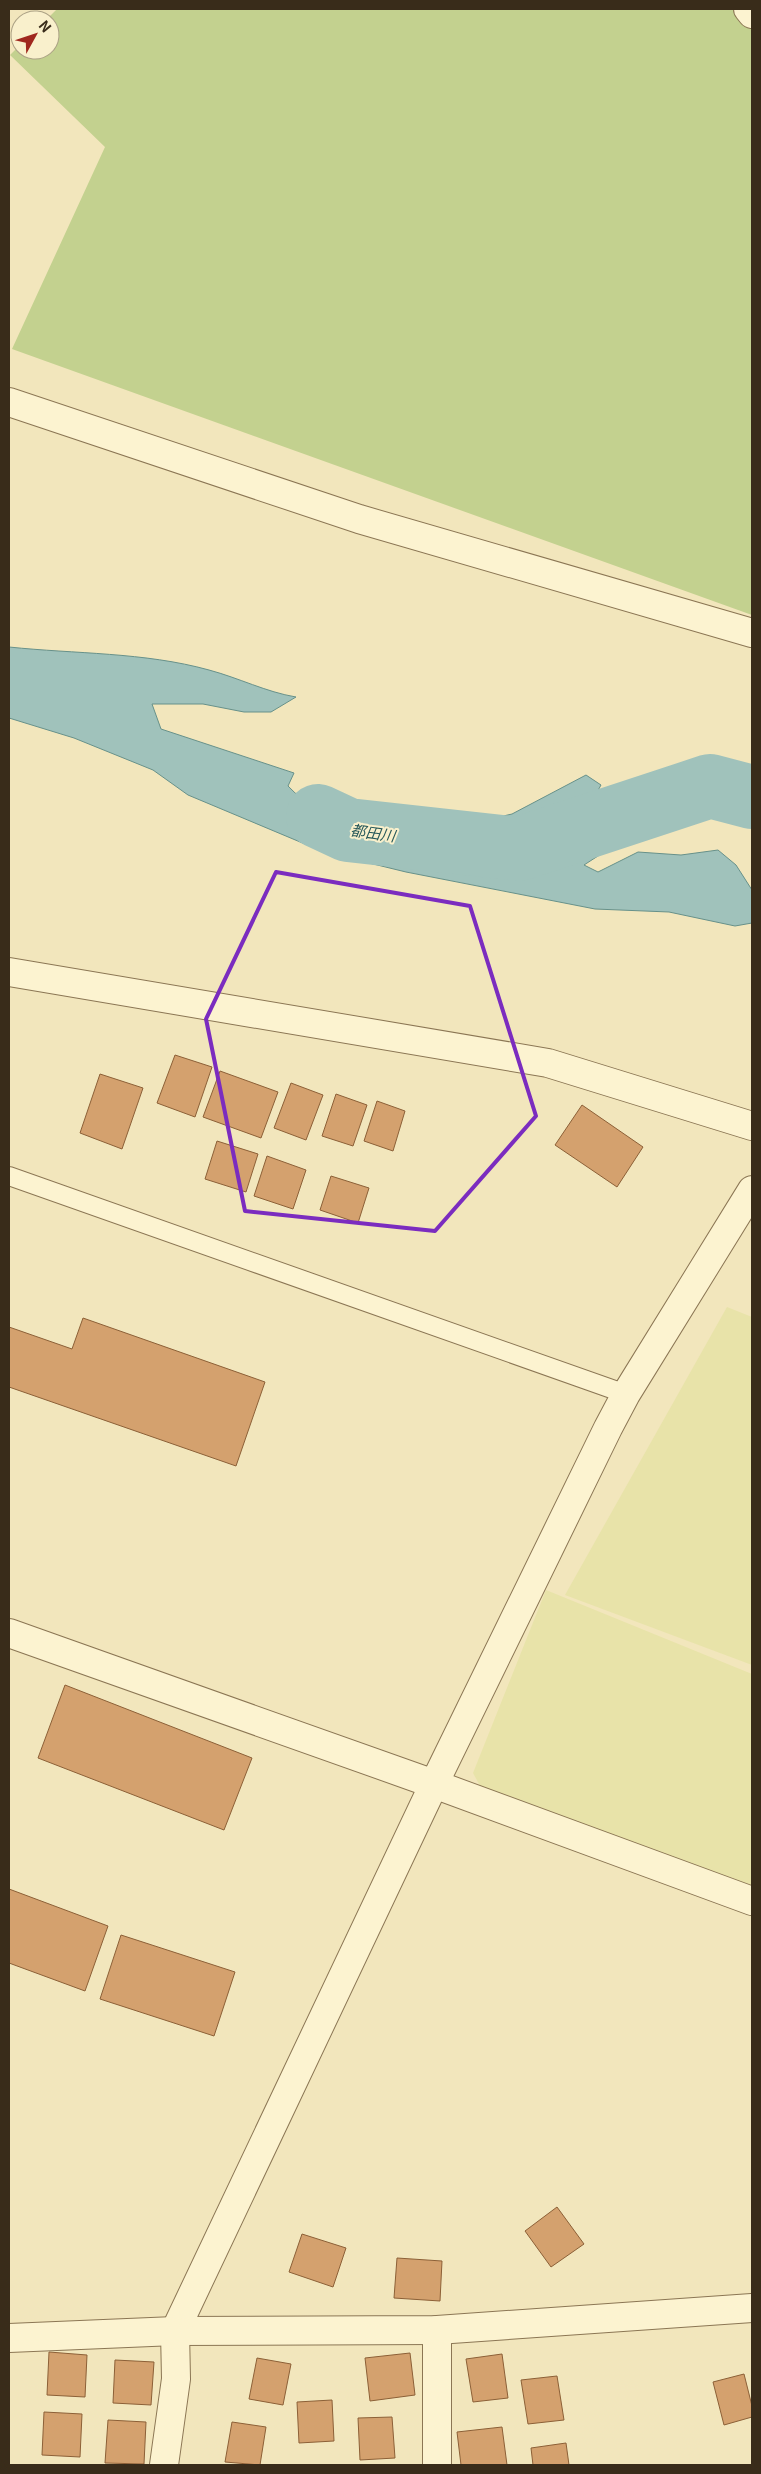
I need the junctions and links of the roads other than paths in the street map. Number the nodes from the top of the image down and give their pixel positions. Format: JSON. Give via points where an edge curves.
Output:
{"nodes":[{"id":1,"x":748,"y":9,"type":"edge"},
{"id":2,"x":752,"y":14,"type":"edge"},
{"id":3,"x":9,"y":402,"type":"edge"},
{"id":4,"x":752,"y":634,"type":"edge"},
{"id":5,"x":9,"y":972,"type":"edge"},
{"id":6,"x":752,"y":1126,"type":"edge"},
{"id":7,"x":9,"y":1176,"type":"edge"},
{"id":8,"x":752,"y":1190,"type":"edge"},
{"id":9,"x":626,"y":1394,"type":"junction"},
{"id":10,"x":9,"y":1633,"type":"edge"},
{"id":11,"x":434,"y":1784,"type":"junction"},
{"id":12,"x":752,"y":1901,"type":"edge"},
{"id":13,"x":752,"y":2308,"type":"edge"},
{"id":14,"x":437,"y":2330,"type":"junction"},
{"id":15,"x":175,"y":2331,"type":"junction"},
{"id":16,"x":9,"y":2338,"type":"edge"},
{"id":17,"x":164,"y":2465,"type":"edge"},
{"id":18,"x":437,"y":2465,"type":"edge"}],
"edges":[{"from":1,"to":2,"type":"street"},
{"from":3,"to":4,"type":"street","via":[[359,519]]},
{"from":5,"to":6,"type":"street","via":[[548,1063]]},
{"from":7,"to":9,"type":"lane"},
{"from":8,"to":9,"type":"street"},
{"from":9,"to":11,"type":"street"},
{"from":10,"to":11,"type":"street"},
{"from":11,"to":12,"type":"street"},
{"from":11,"to":15,"type":"street"},
{"from":13,"to":14,"type":"street"},
{"from":14,"to":15,"type":"street"},
{"from":14,"to":18,"type":"street"},
{"from":15,"to":16,"type":"street"},
{"from":15,"to":17,"type":"street","via":[[176,2379]]}]}
